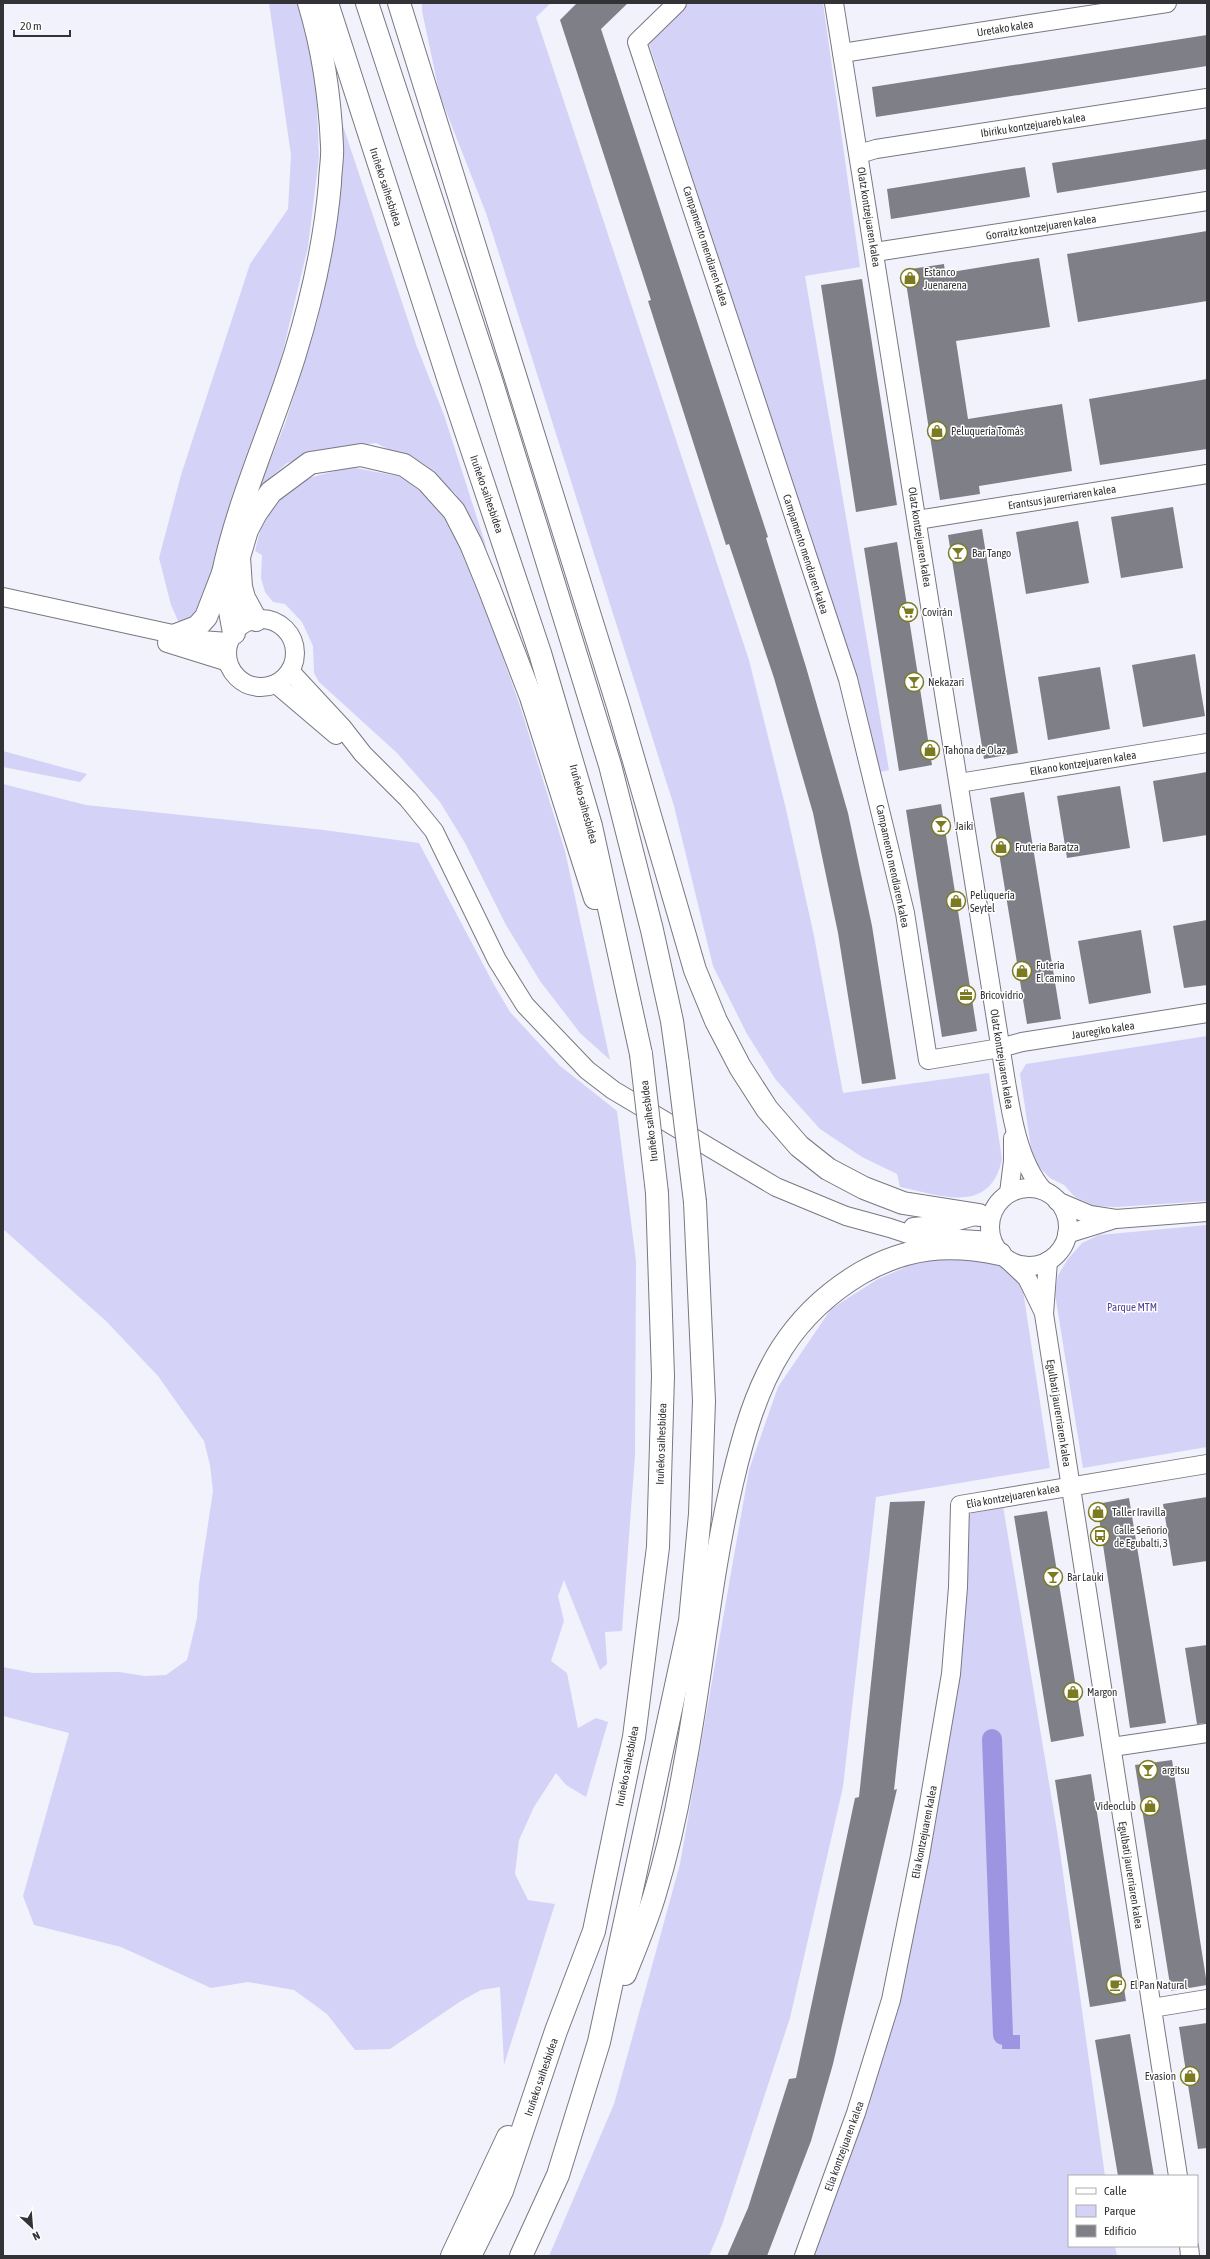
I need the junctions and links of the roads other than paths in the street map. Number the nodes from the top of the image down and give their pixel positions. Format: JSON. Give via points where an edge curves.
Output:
{"nodes":[{"id":1,"x":309,"y":3,"type":"edge"},
{"id":2,"x":327,"y":3,"type":"edge"},
{"id":3,"x":367,"y":3,"type":"edge"},
{"id":4,"x":677,"y":3,"type":"edge"},
{"id":5,"x":834,"y":3,"type":"edge"},
{"id":6,"x":1167,"y":3,"type":"edge"},
{"id":7,"x":401,"y":5,"type":"edge"},
{"id":8,"x":842,"y":53,"type":"junction"},
{"id":9,"x":1207,"y":98,"type":"edge"},
{"id":10,"x":859,"y":154,"type":"junction"},
{"id":11,"x":1207,"y":201,"type":"edge"},
{"id":12,"x":875,"y":252,"type":"junction"},
{"id":13,"x":1207,"y":474,"type":"edge"},
{"id":14,"x":917,"y":520,"type":"junction"},
{"id":15,"x":223,"y":573,"type":"junction"},
{"id":16,"x":3,"y":597,"type":"edge"},
{"id":17,"x":256,"y":620,"type":"junction"},
{"id":18,"x":114,"y":622,"type":"junction"},
{"id":19,"x":176,"y":635,"type":"junction"},
{"id":20,"x":232,"y":637,"type":"junction"},
{"id":21,"x":228,"y":662,"type":"junction"},
{"id":22,"x":290,"y":671,"type":"junction"},
{"id":23,"x":276,"y":684,"type":"junction"},
{"id":24,"x":1207,"y":743,"type":"edge"},
{"id":25,"x":363,"y":754,"type":"junction"},
{"id":26,"x":959,"y":783,"type":"junction"},
{"id":27,"x":673,"y":895,"type":"junction"},
{"id":28,"x":630,"y":1002,"type":"junction"},
{"id":29,"x":1207,"y":1014,"type":"edge"},
{"id":30,"x":672,"y":1021,"type":"junction"},
{"id":31,"x":1000,"y":1048,"type":"junction"},
{"id":32,"x":1012,"y":1119,"type":"junction"},
{"id":33,"x":1043,"y":1190,"type":"junction"},
{"id":34,"x":1009,"y":1193,"type":"junction"},
{"id":35,"x":1057,"y":1201,"type":"junction"},
{"id":36,"x":1207,"y":1212,"type":"edge"},
{"id":37,"x":986,"y":1214,"type":"junction"},
{"id":38,"x":1116,"y":1219,"type":"junction"},
{"id":39,"x":890,"y":1228,"type":"junction"},
{"id":40,"x":1067,"y":1234,"type":"junction"},
{"id":41,"x":1000,"y":1251,"type":"junction"},
{"id":42,"x":1048,"y":1261,"type":"junction"},
{"id":43,"x":1044,"y":1314,"type":"junction"},
{"id":44,"x":1207,"y":1464,"type":"edge"},
{"id":45,"x":1070,"y":1486,"type":"junction"},
{"id":46,"x":1207,"y":1733,"type":"edge"},
{"id":47,"x":1112,"y":1748,"type":"junction"},
{"id":48,"x":1207,"y":1999,"type":"edge"},
{"id":49,"x":1152,"y":2008,"type":"junction"},
{"id":50,"x":556,"y":2030,"type":"junction"},
{"id":51,"x":599,"y":2042,"type":"junction"},
{"id":52,"x":1178,"y":2175,"type":"edge"},
{"id":53,"x":452,"y":2256,"type":"edge"},
{"id":54,"x":470,"y":2256,"type":"edge"},
{"id":55,"x":521,"y":2256,"type":"edge"},
{"id":56,"x":804,"y":2256,"type":"edge"}],
"edges":[{"from":1,"to":15,"type":"highway","via":[[326,85],[332,147],[327,214],[314,283],[294,354],[235,524]]},
{"from":2,"to":28,"type":"highway","name":"Iruñeko saihesbidea","via":[[540,654],[591,826]]},
{"from":3,"to":30,"type":"highway","via":[[491,380],[610,765]]},
{"from":4,"to":31,"type":"street","name":"Campamento mendiaren kalea","via":[[637,42],[848,679],[905,913],[928,1060]]},
{"from":5,"to":8,"type":"street","name":"Olatz kontzejuaren kalea"},
{"from":6,"to":8,"type":"street","name":"Uretako kalea"},
{"from":7,"to":27,"type":"highway","via":[[618,706]]},
{"from":8,"to":10,"type":"street","name":"Olatz kontzejuaren kalea"},
{"from":9,"to":10,"type":"street","name":"Ibiriku kontzejuareb kalea","via":[[876,148]]},
{"from":10,"to":12,"type":"street","name":"Olatz kontzejuaren kalea"},
{"from":11,"to":12,"type":"street","name":"Gorraitz kontzejuaren kalea"},
{"from":12,"to":14,"type":"street","name":"Olatz kontzejuaren kalea"},
{"from":13,"to":14,"type":"street","name":"Erantsus jaurerriaren kalea"},
{"from":14,"to":26,"type":"street","name":"Olatz kontzejuaren kalea"},
{"from":15,"to":19,"type":"highway","via":[[206,617],[197,627]]},
{"from":15,"to":20,"type":"highway"},
{"from":16,"to":18,"type":"street"},
{"from":17,"to":20,"type":"street","via":[[242,625]]},
{"from":17,"to":22,"type":"street","via":[[276,623],[288,632],[295,652]]},
{"from":17,"to":28,"type":"highway","via":[[240,587],[239,557],[247,530],[271,492],[310,463],[361,455],[404,465],[427,481],[454,511],[489,588],[531,696],[571,828]]},
{"from":18,"to":19,"type":"street"},
{"from":18,"to":21,"type":"street","via":[[175,646]]},
{"from":19,"to":20,"type":"street"},
{"from":20,"to":21,"type":"street"},
{"from":21,"to":23,"type":"street","via":[[235,675],[245,683],[260,687]]},
{"from":22,"to":23,"type":"street"},
{"from":22,"to":25,"type":"street","via":[[342,727]]},
{"from":23,"to":25,"type":"street","via":[[334,734]]},
{"from":24,"to":26,"type":"street","name":"Elkano kontzejuaren kalea"},
{"from":25,"to":39,"type":"street","via":[[408,799],[434,832],[497,960],[525,1005],[587,1070],[613,1090],[776,1187],[846,1216]]},
{"from":26,"to":31,"type":"street","name":"Olatz kontzejuaren kalea"},
{"from":27,"to":30,"type":"highway"},
{"from":27,"to":37,"type":"highway","via":[[695,970],[716,1021],[753,1090],[799,1146],[828,1169],[903,1203]]},
{"from":28,"to":50,"type":"highway","name":"Iruñeko saihesbidea","bridge":true,"via":[[641,1054],[657,1193],[663,1376],[658,1547],[634,1737],[595,1924]]},
{"from":29,"to":31,"type":"street","name":"Jauregiko kalea","via":[[1030,1041]]},
{"from":30,"to":51,"type":"highway","bridge":true,"via":[[695,1202],[704,1401],[700,1514],[690,1621]]},
{"from":31,"to":32,"type":"street","name":"Olatz kontzejuaren kalea"},
{"from":32,"to":33,"type":"street","name":"Olatz kontzejuaren kalea","via":[[1031,1177]]},
{"from":32,"to":34,"type":"street","name":"Olatz kontzejuaren kalea","via":[[1013,1161]]},
{"from":33,"to":34,"type":"street","via":[[1026,1188]]},
{"from":33,"to":35,"type":"street"},
{"from":34,"to":37,"type":"street"},
{"from":35,"to":38,"type":"street","via":[[1090,1215]]},
{"from":35,"to":40,"type":"street","via":[[1066,1216]]},
{"from":36,"to":38,"type":"street"},
{"from":37,"to":39,"type":"street","via":[[947,1224]]},
{"from":37,"to":41,"type":"street"},
{"from":38,"to":40,"type":"street"},
{"from":39,"to":41,"type":"street","via":[[914,1236]]},
{"from":40,"to":42,"type":"street","via":[[1060,1249]]},
{"from":41,"to":42,"type":"street","via":[[1021,1265],[1035,1265]]},
{"from":41,"to":43,"type":"street","name":"Egulbati jaurerriaren kalea","via":[[1027,1278]]},
{"from":41,"to":51,"type":"highway","via":[[941,1247],[910,1253],[879,1263],[840,1285],[810,1312],[782,1348],[761,1388],[746,1425],[721,1529],[684,1771],[654,1898]]},
{"from":42,"to":43,"type":"street","name":"Egulbati jaurerriaren kalea"},
{"from":43,"to":45,"type":"street","name":"Egulbati jaurerriaren kalea"},
{"from":44,"to":45,"type":"street","name":"Elia kontzejuaren kalea"},
{"from":45,"to":47,"type":"street","name":"Egulbati jaurerriaren kalea"},
{"from":45,"to":56,"type":"street","name":"Elia kontzejuaren kalea","via":[[960,1505],[958,1587],[950,1674],[920,1856],[891,2000],[856,2113]]},
{"from":46,"to":47,"type":"street"},
{"from":47,"to":49,"type":"street","name":"Egulbati jaurerriaren kalea"},
{"from":48,"to":49,"type":"street"},
{"from":49,"to":52,"type":"street","name":"Egulbati jaurerriaren kalea"},
{"from":50,"to":53,"type":"highway"},
{"from":50,"to":54,"type":"highway","name":"Iruñeko saihesbidea","via":[[502,2192]]},
{"from":51,"to":55,"type":"highway","via":[[558,2176]]}]}
